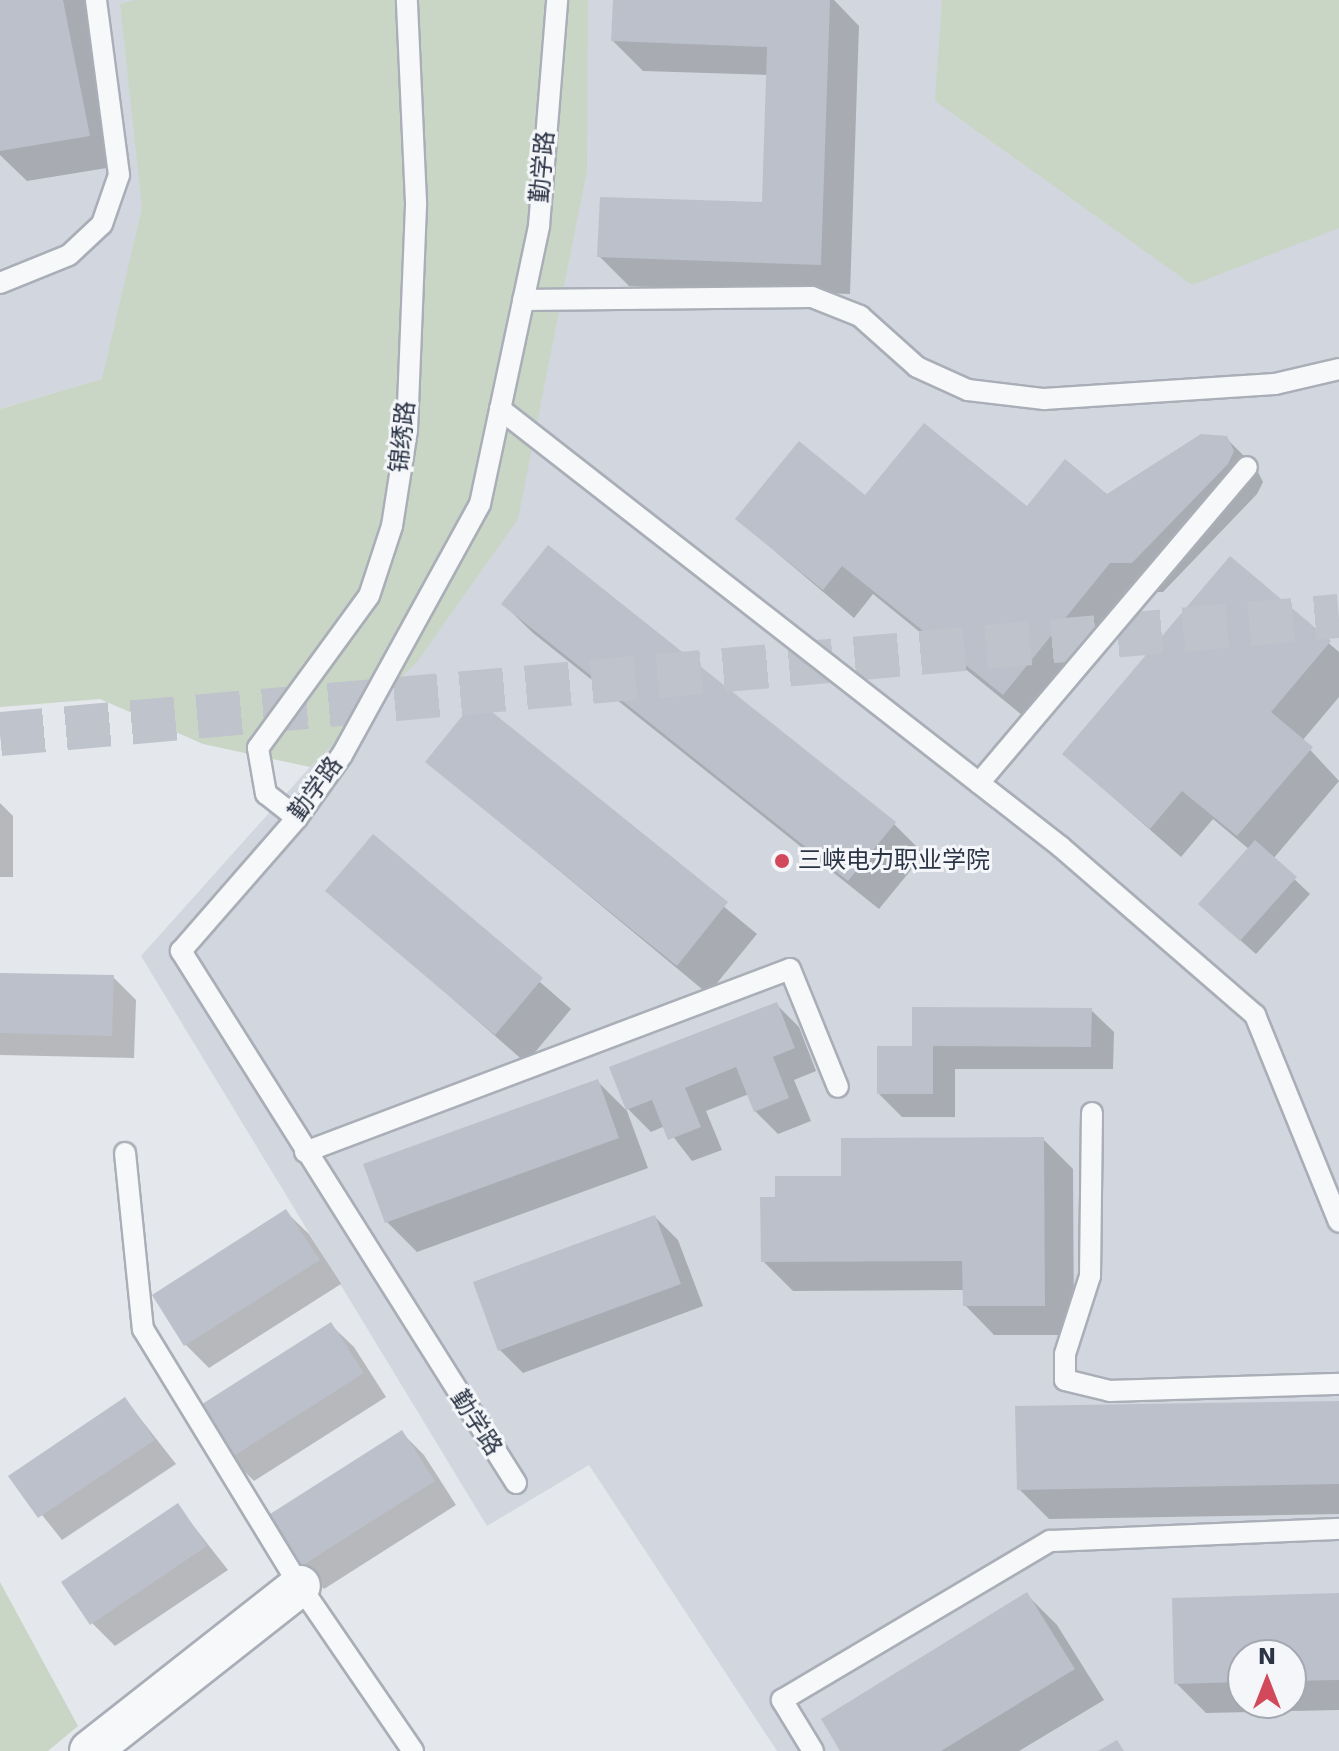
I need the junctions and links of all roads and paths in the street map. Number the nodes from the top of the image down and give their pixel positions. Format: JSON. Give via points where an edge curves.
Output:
{"nodes":[{"id":1,"x":96,"y":0,"type":"edge"},
{"id":2,"x":407,"y":0,"type":"edge"},
{"id":3,"x":557,"y":0,"type":"edge"},
{"id":4,"x":0,"y":283,"type":"edge"},
{"id":5,"x":523,"y":300,"type":"junction"},
{"id":6,"x":1339,"y":369,"type":"edge"},
{"id":7,"x":500,"y":409,"type":"junction"},
{"id":8,"x":1247,"y":467,"type":"dead end"},
{"id":9,"x":979,"y":783,"type":"junction"},
{"id":10,"x":297,"y":818,"type":"junction"},
{"id":11,"x":838,"y":1087,"type":"dead end"},
{"id":12,"x":1092,"y":1113,"type":"dead end"},
{"id":13,"x":305,"y":1152,"type":"junction"},
{"id":14,"x":125,"y":1153,"type":"dead end"},
{"id":15,"x":1339,"y":1222,"type":"edge"},
{"id":16,"x":1339,"y":1384,"type":"edge"},
{"id":17,"x":516,"y":1483,"type":"dead end"},
{"id":18,"x":1339,"y":1529,"type":"edge"},
{"id":19,"x":300,"y":1586,"type":"junction"},
{"id":20,"x":90,"y":1751,"type":"edge"},
{"id":21,"x":413,"y":1751,"type":"edge"},
{"id":22,"x":813,"y":1751,"type":"edge"}],
"edges":[{"from":1,"to":4,"type":"lane","via":[[119,175],[102,224],[69,255]]},
{"from":2,"to":10,"type":"lane","name":"锦绣路","via":[[416,202],[407,430],[392,526],[369,596],[258,748],[266,794]]},
{"from":3,"to":5,"type":"lane","name":"勤学路","via":[[539,226]]},
{"from":5,"to":6,"type":"lane","via":[[812,297],[860,316],[917,367],[968,390],[1044,399],[1275,384]]},
{"from":5,"to":7,"type":"lane","name":"勤学路"},
{"from":7,"to":9,"type":"lane"},
{"from":7,"to":10,"type":"lane","name":"勤学路","via":[[480,504],[342,755]]},
{"from":8,"to":9,"type":"lane"},
{"from":9,"to":15,"type":"lane","via":[[1255,1015]]},
{"from":10,"to":13,"type":"lane","name":"勤学路","via":[[181,951]]},
{"from":11,"to":13,"type":"lane","via":[[790,969]]},
{"from":12,"to":16,"type":"lane","via":[[1090,1276],[1065,1354],[1065,1380],[1110,1391]]},
{"from":13,"to":17,"type":"lane","name":"勤学路"},
{"from":14,"to":19,"type":"lane","via":[[143,1329]]},
{"from":18,"to":22,"type":"lane","via":[[1050,1541],[782,1700]]},
{"from":19,"to":20,"type":"street"},
{"from":19,"to":21,"type":"lane"}]}
